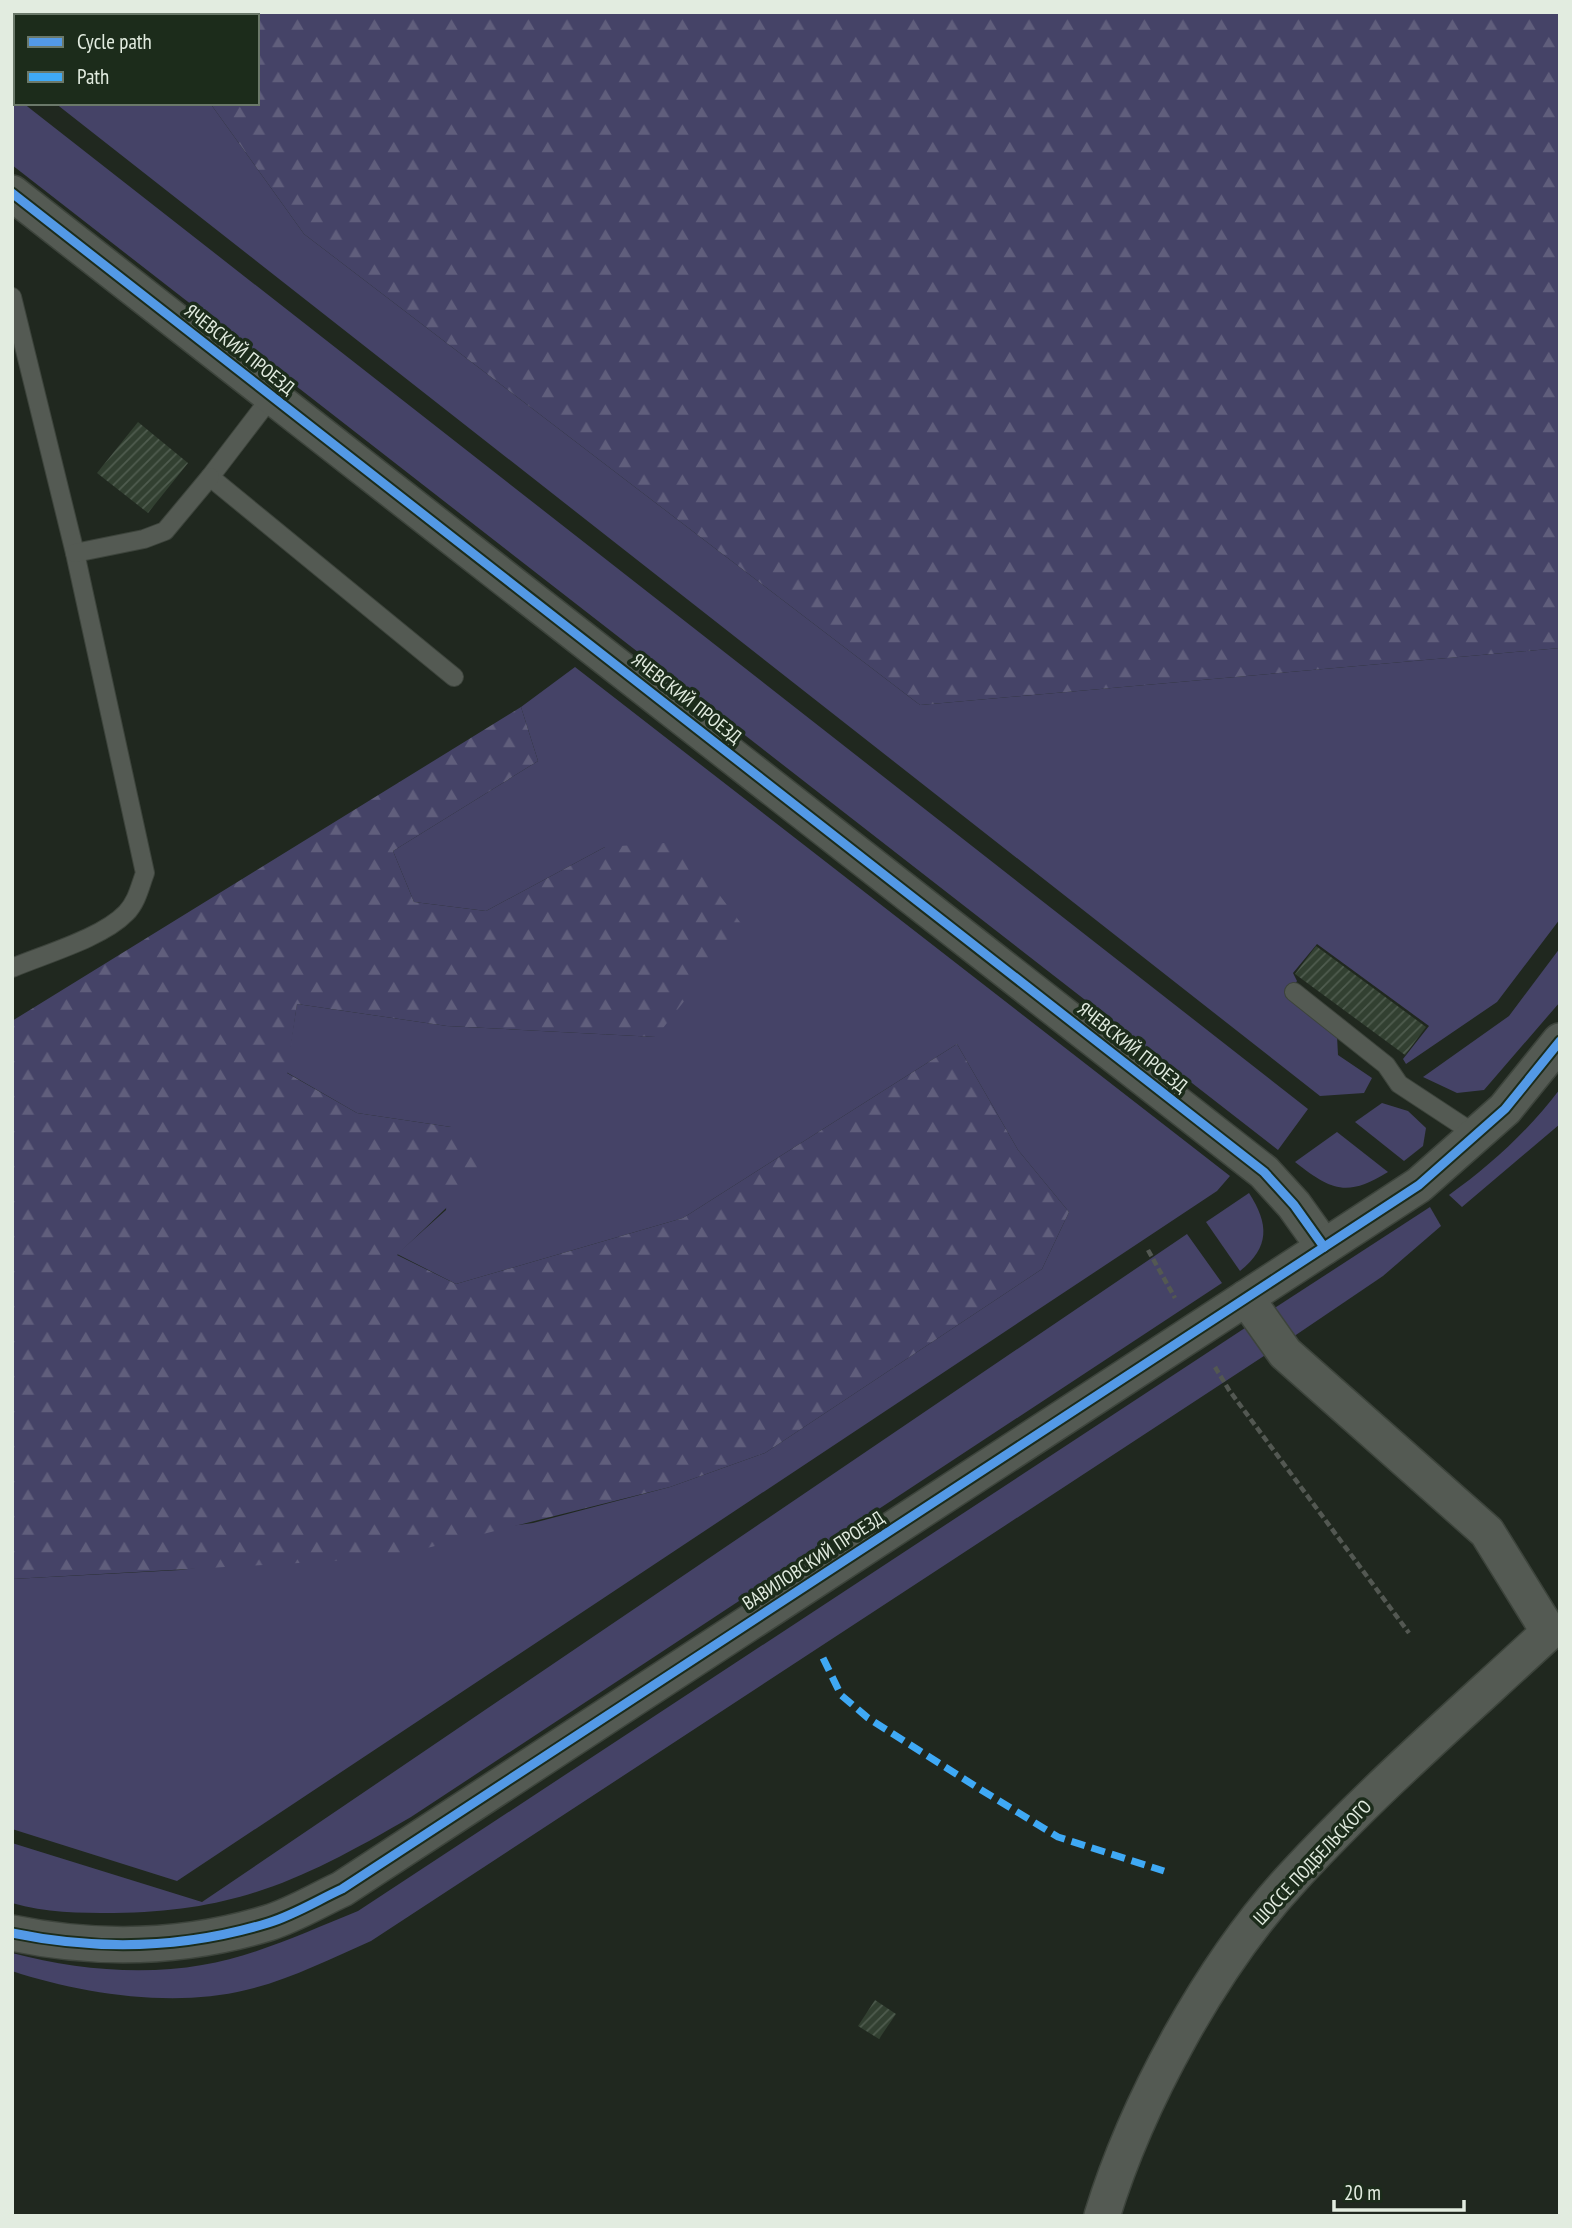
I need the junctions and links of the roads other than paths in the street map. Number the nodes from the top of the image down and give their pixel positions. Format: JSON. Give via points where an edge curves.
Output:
{"nodes":[{"id":1,"x":12,"y":193,"type":"edge"},
{"id":2,"x":12,"y":297,"type":"edge"},
{"id":3,"x":272,"y":396,"type":"junction"},
{"id":4,"x":210,"y":477,"type":"junction"},
{"id":5,"x":75,"y":553,"type":"junction"},
{"id":6,"x":454,"y":677,"type":"dead end"},
{"id":7,"x":12,"y":968,"type":"edge"},
{"id":8,"x":1294,"y":992,"type":"dead end"},
{"id":9,"x":1560,"y":1041,"type":"edge"},
{"id":10,"x":1478,"y":1136,"type":"junction"},
{"id":11,"x":1324,"y":1247,"type":"junction"},
{"id":12,"x":1245,"y":1298,"type":"junction"},
{"id":13,"x":12,"y":1933,"type":"edge"},
{"id":14,"x":1102,"y":2216,"type":"edge"}],
"edges":[{"from":1,"to":3,"type":"street","name":"ЯЧЕВСКИЙ ПРОЕЗД"},
{"from":2,"to":5,"type":"lane"},
{"from":3,"to":4,"type":"lane"},
{"from":3,"to":11,"type":"street","name":"ЯЧЕВСКИЙ ПРОЕЗД","via":[[1264,1172]]},
{"from":4,"to":5,"type":"lane","via":[[165,531]]},
{"from":4,"to":6,"type":"lane"},
{"from":5,"to":7,"type":"lane","via":[[145,873],[127,912],[108,927]]},
{"from":8,"to":10,"type":"lane","via":[[1386,1065],[1399,1084]]},
{"from":9,"to":10,"type":"street","name":"ВАВИЛОВСКИЙ ПРОЕЗД"},
{"from":10,"to":11,"type":"street","name":"ВАВИЛОВСКИЙ ПРОЕЗД","via":[[1419,1185]]},
{"from":11,"to":12,"type":"street","name":"ВАВИЛОВСКИЙ ПРОЕЗД"},
{"from":12,"to":13,"type":"street","name":"ВАВИЛОВСКИЙ ПРОЕЗД","via":[[342,1889],[271,1922],[204,1939],[128,1947],[57,1942]]},
{"from":12,"to":14,"type":"street","name":"ШОССЕ ПОДБЕЛЬСКОГО","via":[[1285,1353],[1487,1532],[1549,1632],[1356,1812],[1248,1931],[1193,2015],[1162,2074]]}]}
